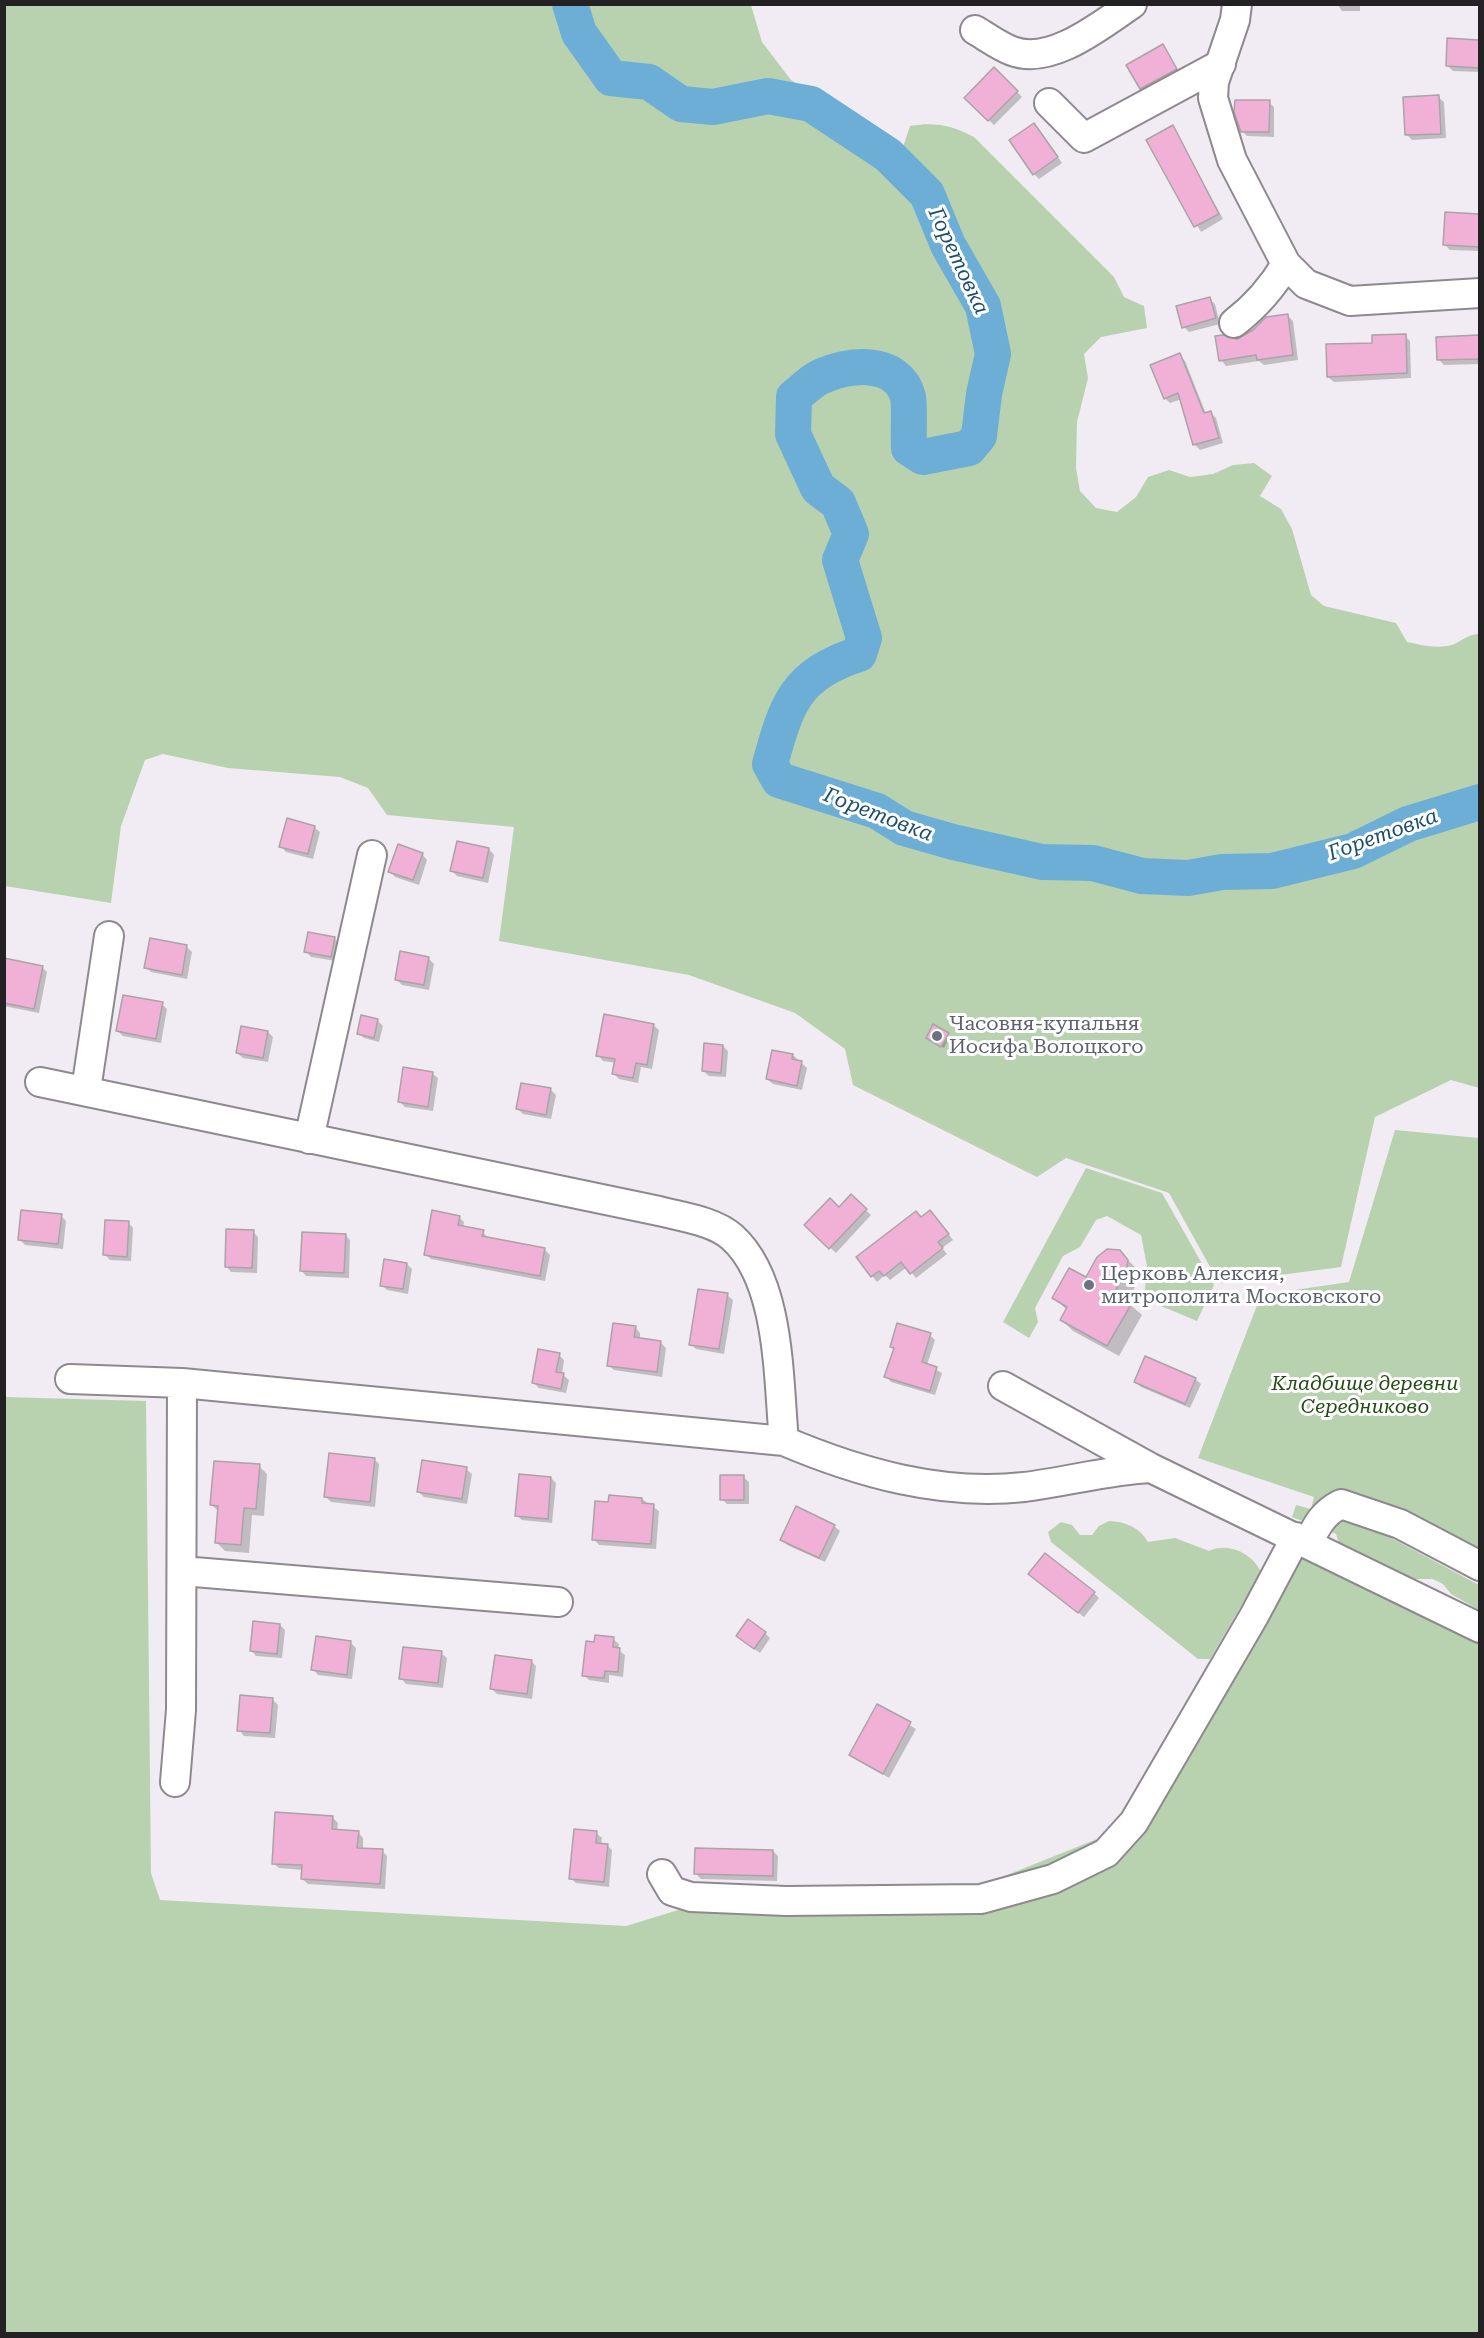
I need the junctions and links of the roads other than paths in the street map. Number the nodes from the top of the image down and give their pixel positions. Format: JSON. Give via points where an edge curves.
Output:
{"nodes":[{"id":1,"x":1132,"y":4,"type":"edge"},
{"id":2,"x":1237,"y":4,"type":"edge"},
{"id":3,"x":975,"y":30,"type":"dead end"},
{"id":4,"x":1221,"y":64,"type":"junction"},
{"id":5,"x":1049,"y":103,"type":"dead end"},
{"id":6,"x":1286,"y":264,"type":"junction"},
{"id":7,"x":1479,"y":293,"type":"edge"},
{"id":8,"x":1234,"y":323,"type":"dead end"},
{"id":9,"x":372,"y":855,"type":"dead end"},
{"id":10,"x":109,"y":936,"type":"dead end"},
{"id":11,"x":40,"y":1082,"type":"dead end"},
{"id":12,"x":86,"y":1090,"type":"junction"},
{"id":13,"x":309,"y":1139,"type":"junction"},
{"id":14,"x":70,"y":1378,"type":"dead end"},
{"id":15,"x":182,"y":1383,"type":"junction"},
{"id":16,"x":1003,"y":1386,"type":"dead end"},
{"id":17,"x":784,"y":1441,"type":"junction"},
{"id":18,"x":1151,"y":1468,"type":"junction"},
{"id":19,"x":1302,"y":1540,"type":"junction"},
{"id":20,"x":1479,"y":1566,"type":"edge"},
{"id":21,"x":182,"y":1571,"type":"junction"},
{"id":22,"x":558,"y":1602,"type":"dead end"},
{"id":23,"x":1479,"y":1628,"type":"edge"},
{"id":24,"x":175,"y":1782,"type":"dead end"},
{"id":25,"x":662,"y":1874,"type":"dead end"}],
"edges":[{"from":1,"to":3,"type":"street","via":[[1093,30],[1049,52],[1032,55],[1011,51]]},
{"from":2,"to":4,"type":"street"},
{"from":4,"to":5,"type":"street","via":[[1084,138]]},
{"from":4,"to":6,"type":"street","via":[[1214,90],[1219,123],[1232,160]]},
{"from":6,"to":7,"type":"street","via":[[1306,284],[1350,301]]},
{"from":6,"to":8,"type":"street","via":[[1273,286]]},
{"from":9,"to":13,"type":"street"},
{"from":10,"to":12,"type":"street"},
{"from":11,"to":12,"type":"street"},
{"from":12,"to":13,"type":"street"},
{"from":13,"to":17,"type":"street","via":[[659,1211],[731,1236],[752,1259],[770,1308]]},
{"from":14,"to":15,"type":"street"},
{"from":15,"to":17,"type":"street"},
{"from":15,"to":21,"type":"street"},
{"from":16,"to":18,"type":"street"},
{"from":17,"to":18,"type":"street","via":[[871,1474],[938,1485],[1023,1487]]},
{"from":18,"to":19,"type":"street"},
{"from":19,"to":20,"type":"street","via":[[1329,1510],[1341,1504],[1400,1524]]},
{"from":19,"to":23,"type":"street"},
{"from":19,"to":25,"type":"street","via":[[1134,1822],[1106,1853],[1053,1879],[981,1899],[786,1901],[691,1896],[672,1891]]},
{"from":21,"to":22,"type":"street"},
{"from":21,"to":24,"type":"street","via":[[181,1710]]}]}
